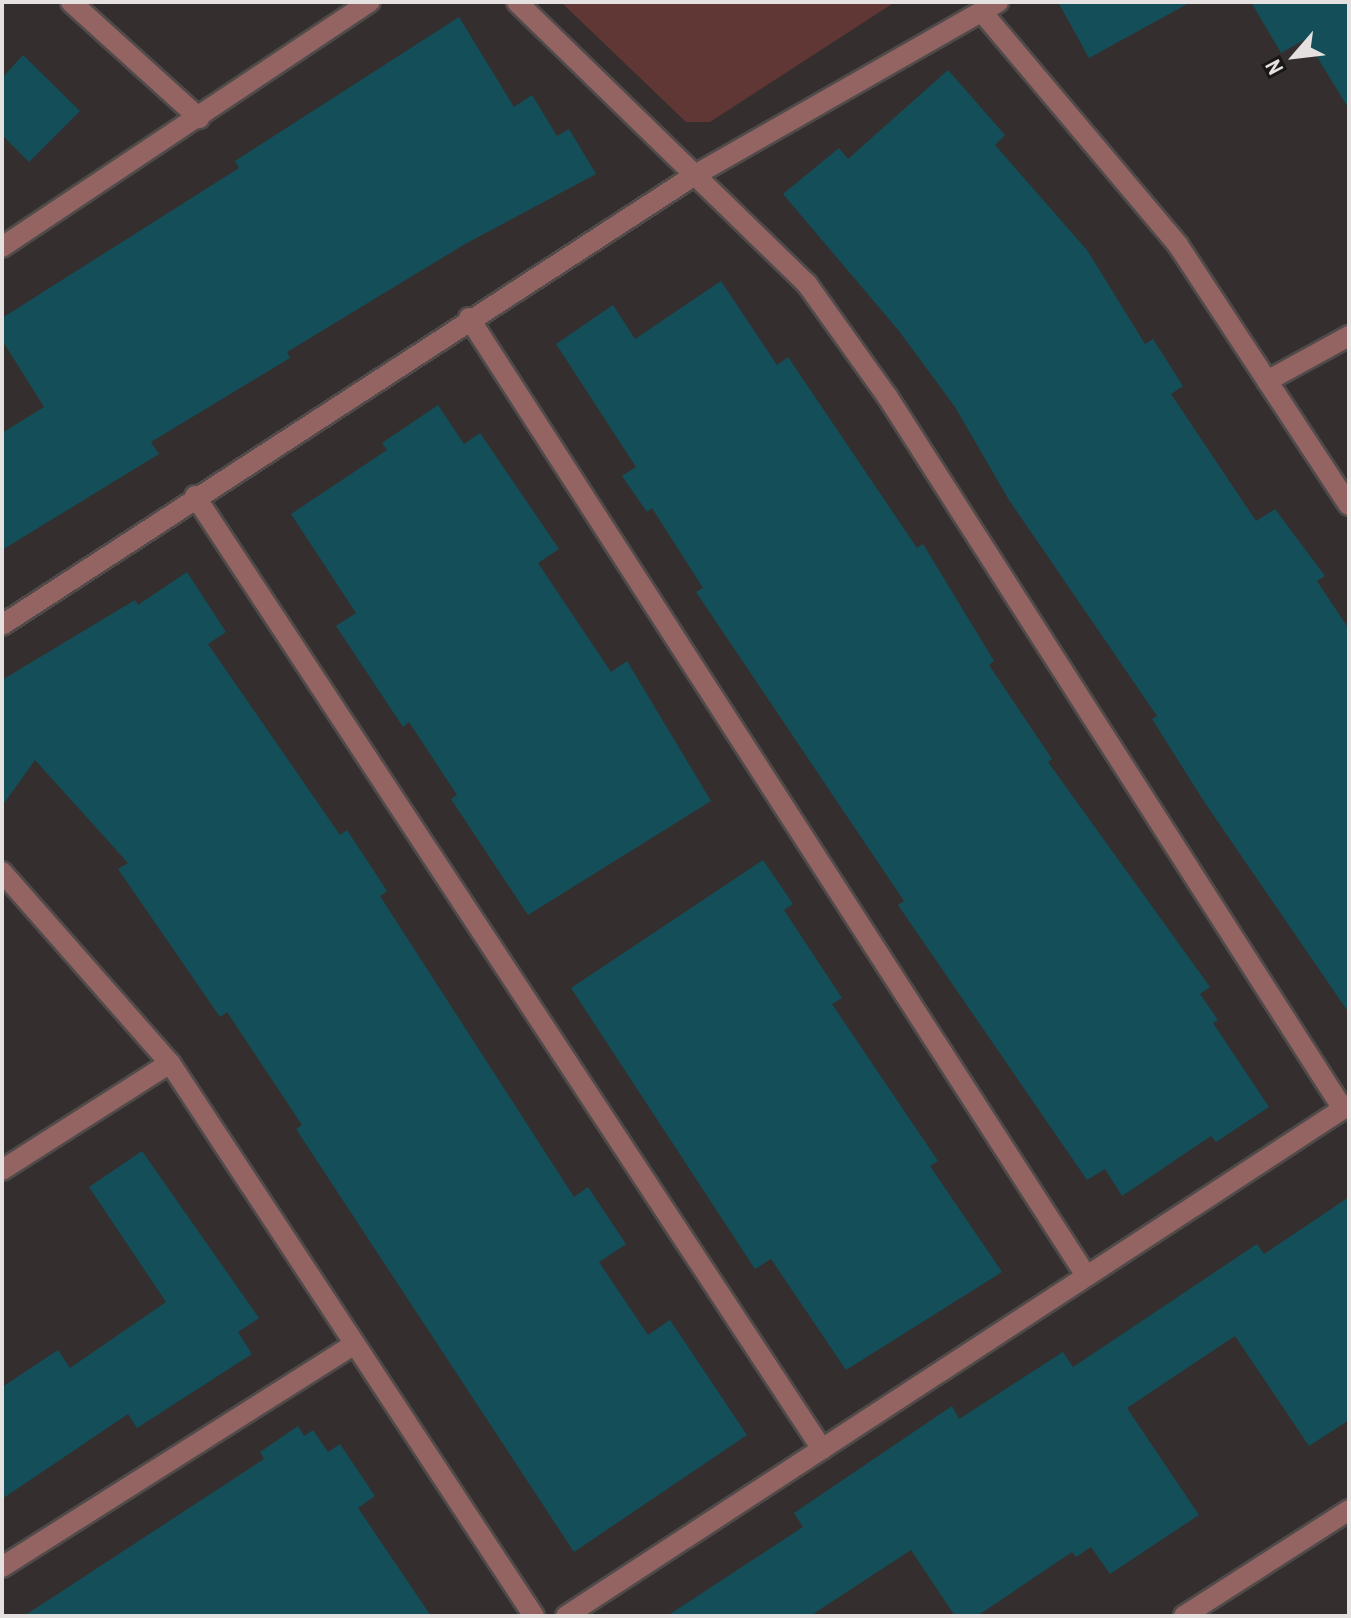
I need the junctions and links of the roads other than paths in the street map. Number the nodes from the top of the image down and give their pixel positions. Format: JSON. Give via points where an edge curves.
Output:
{"nodes":[{"id":1,"x":71,"y":2,"type":"edge"},
{"id":2,"x":370,"y":2,"type":"edge"},
{"id":3,"x":517,"y":2,"type":"edge"},
{"id":4,"x":990,"y":7,"type":"edge"},
{"id":5,"x":199,"y":118,"type":"junction"},
{"id":6,"x":695,"y":175,"type":"junction"},
{"id":7,"x":2,"y":247,"type":"edge"},
{"id":8,"x":469,"y":318,"type":"junction"},
{"id":9,"x":1349,"y":336,"type":"edge"},
{"id":10,"x":1267,"y":381,"type":"junction"},
{"id":11,"x":195,"y":496,"type":"junction"},
{"id":12,"x":1349,"y":505,"type":"edge"},
{"id":13,"x":2,"y":625,"type":"edge"},
{"id":14,"x":2,"y":872,"type":"edge"},
{"id":15,"x":170,"y":1063,"type":"junction"},
{"id":16,"x":1346,"y":1107,"type":"edge"},
{"id":17,"x":2,"y":1170,"type":"edge"},
{"id":18,"x":1085,"y":1274,"type":"junction"},
{"id":19,"x":352,"y":1346,"type":"junction"},
{"id":20,"x":822,"y":1449,"type":"junction"},
{"id":21,"x":1349,"y":1510,"type":"edge"},
{"id":22,"x":2,"y":1567,"type":"edge"},
{"id":23,"x":534,"y":1616,"type":"edge"},
{"id":24,"x":566,"y":1616,"type":"edge"},
{"id":25,"x":1184,"y":1616,"type":"edge"}],
"edges":[{"from":1,"to":5,"type":"street"},
{"from":2,"to":5,"type":"street"},
{"from":3,"to":6,"type":"street"},
{"from":4,"to":6,"type":"street"},
{"from":4,"to":10,"type":"street","via":[[1178,245]]},
{"from":5,"to":7,"type":"street"},
{"from":6,"to":8,"type":"street"},
{"from":6,"to":16,"type":"street","via":[[807,284],[887,396]]},
{"from":8,"to":11,"type":"street"},
{"from":8,"to":18,"type":"street"},
{"from":9,"to":10,"type":"street"},
{"from":10,"to":12,"type":"street"},
{"from":11,"to":13,"type":"street"},
{"from":11,"to":20,"type":"street"},
{"from":14,"to":15,"type":"street"},
{"from":15,"to":17,"type":"street"},
{"from":15,"to":19,"type":"street"},
{"from":16,"to":18,"type":"street"},
{"from":18,"to":20,"type":"street"},
{"from":19,"to":22,"type":"street"},
{"from":19,"to":23,"type":"street"},
{"from":20,"to":24,"type":"street"},
{"from":21,"to":25,"type":"street"}]}
